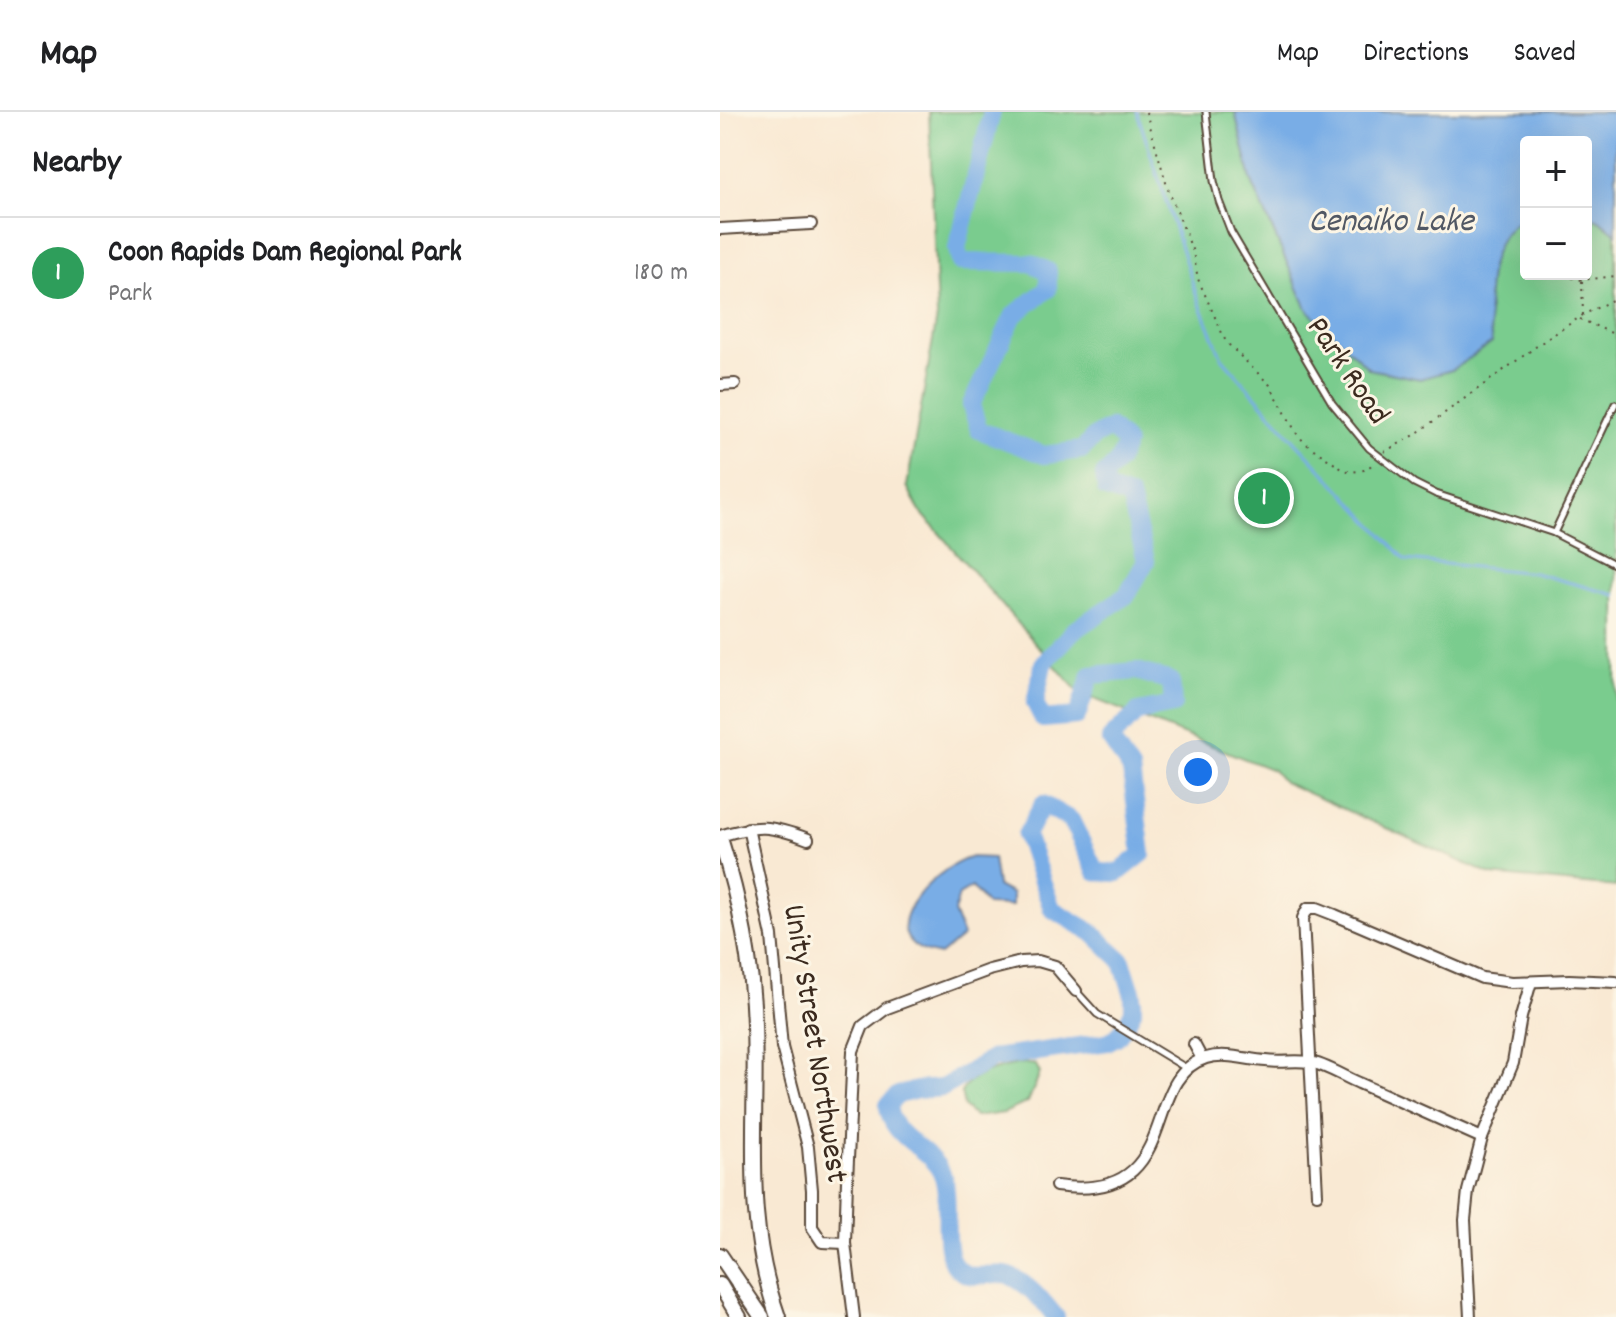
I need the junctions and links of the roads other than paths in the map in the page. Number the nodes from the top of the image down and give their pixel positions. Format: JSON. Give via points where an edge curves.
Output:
{"nodes":[{"id":1,"x":1206,"y":112,"type":"edge"},
{"id":2,"x":811,"y":224,"type":"dead end"},
{"id":3,"x":720,"y":229,"type":"edge"},
{"id":4,"x":735,"y":384,"type":"dead end"},
{"id":5,"x":720,"y":385,"type":"edge"},
{"id":6,"x":1615,"y":404,"type":"edge"},
{"id":7,"x":1554,"y":533,"type":"junction"},
{"id":8,"x":1616,"y":565,"type":"edge"},
{"id":9,"x":748,"y":828,"type":"junction"},
{"id":10,"x":720,"y":837,"type":"edge"},
{"id":11,"x":808,"y":839,"type":"dead end"},
{"id":12,"x":1531,"y":982,"type":"junction"},
{"id":13,"x":1616,"y":982,"type":"edge"},
{"id":14,"x":1076,"y":991,"type":"joint"},
{"id":15,"x":1194,"y":1044,"type":"dead end"},
{"id":16,"x":1202,"y":1059,"type":"junction"},
{"id":17,"x":1311,"y":1062,"type":"junction"},
{"id":18,"x":1188,"y":1069,"type":"junction"},
{"id":19,"x":1482,"y":1138,"type":"junction"},
{"id":20,"x":1056,"y":1186,"type":"dead end"},
{"id":21,"x":1317,"y":1194,"type":"dead end"},
{"id":22,"x":845,"y":1243,"type":"junction"},
{"id":23,"x":720,"y":1255,"type":"edge"},
{"id":24,"x":722,"y":1288,"type":"edge"},
{"id":25,"x":739,"y":1317,"type":"edge"},
{"id":26,"x":762,"y":1317,"type":"edge"},
{"id":27,"x":778,"y":1317,"type":"edge"},
{"id":28,"x":854,"y":1317,"type":"edge"},
{"id":29,"x":1470,"y":1317,"type":"edge"}],
"edges":[{"from":1,"to":7,"type":"lane","name":"Park Road","via":[[1214,181],[1231,232],[1344,421],[1379,458],[1414,483]]},
{"from":2,"to":3,"type":"street"},
{"from":4,"to":5,"type":"street"},
{"from":6,"to":7,"type":"lane"},
{"from":7,"to":8,"type":"lane","name":"Park Road"},
{"from":9,"to":10,"type":"street"},
{"from":9,"to":11,"type":"street","via":[[775,827]]},
{"from":9,"to":22,"type":"street","name":"Unity Street Northwest","via":[[772,936],[782,1047],[808,1147],[812,1227],[822,1242]]},
{"from":10,"to":27,"type":"main road","via":[[749,964],[753,1206]]},
{"from":12,"to":13,"type":"street"},
{"from":12,"to":17,"type":"street","via":[[1466,973],[1308,908],[1303,918]]},
{"from":12,"to":19,"type":"street","via":[[1513,1063]]},
{"from":14,"to":18,"type":"lane","via":[[1097,1014]]},
{"from":14,"to":22,"type":"street","via":[[1055,966],[1021,962],[887,1008],[863,1026],[853,1051]]},
{"from":15,"to":16,"type":"street"},
{"from":16,"to":17,"type":"street"},
{"from":16,"to":18,"type":"street"},
{"from":17,"to":19,"type":"street"},
{"from":17,"to":21,"type":"street"},
{"from":18,"to":20,"type":"street","via":[[1175,1085],[1148,1151],[1129,1174],[1106,1186]]},
{"from":19,"to":29,"type":"street","via":[[1465,1220]]},
{"from":22,"to":28,"type":"street"},
{"from":23,"to":26,"type":"main road"},
{"from":24,"to":25,"type":"main road"}]}
